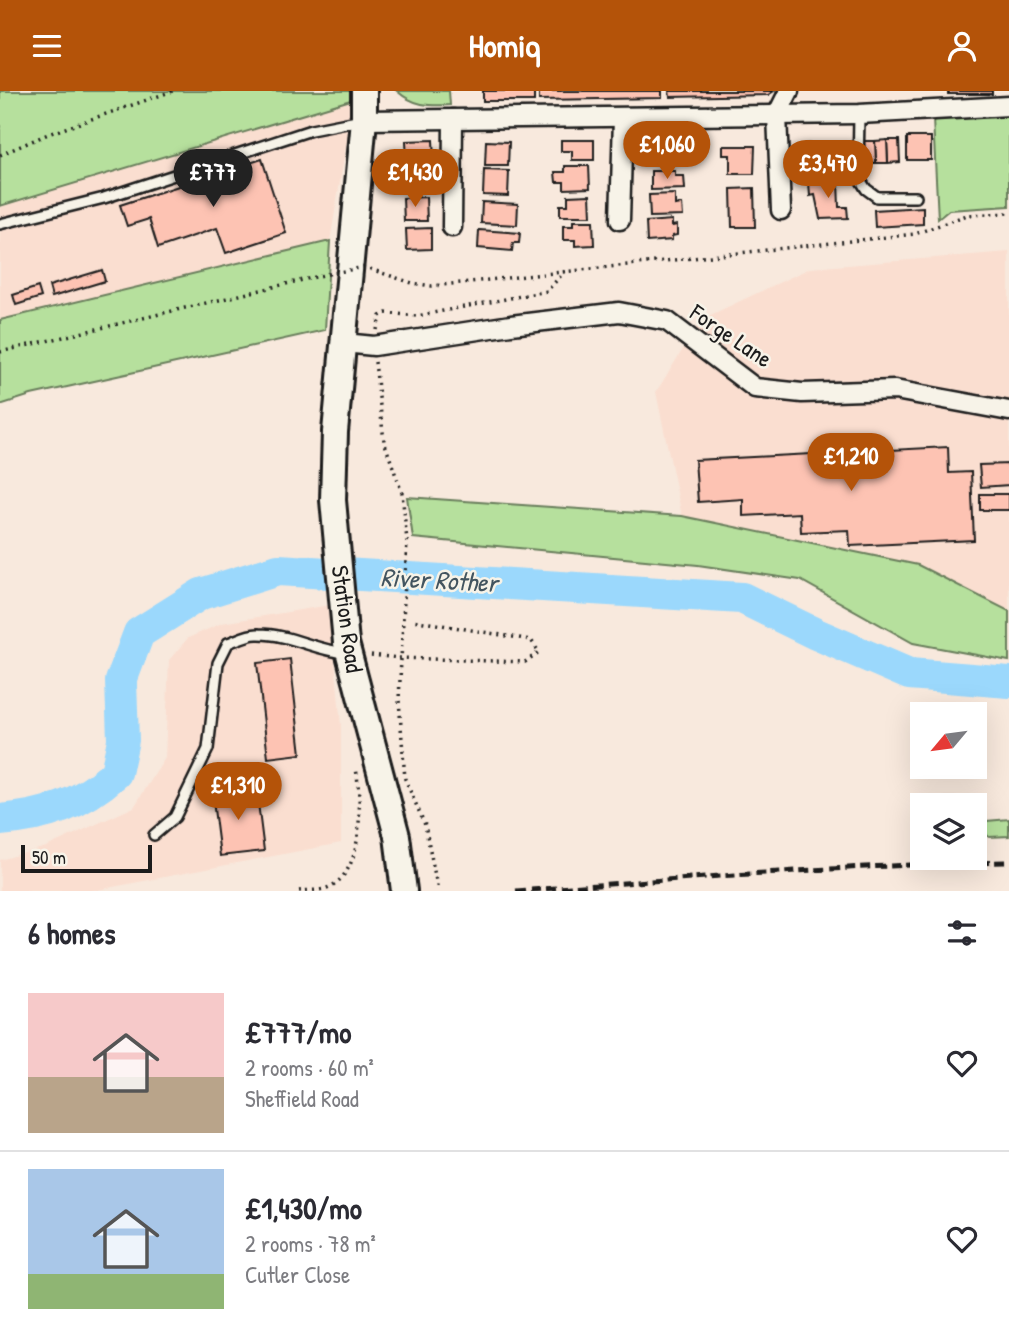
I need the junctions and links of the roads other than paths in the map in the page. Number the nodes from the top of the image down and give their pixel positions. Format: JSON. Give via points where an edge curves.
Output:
{"nodes":[{"id":1,"x":364,"y":91,"type":"edge"},
{"id":2,"x":789,"y":91,"type":"edge"},
{"id":3,"x":1009,"y":106,"type":"edge"},
{"id":4,"x":859,"y":114,"type":"junction"},
{"id":5,"x":778,"y":115,"type":"junction"},
{"id":6,"x":624,"y":118,"type":"junction"},
{"id":7,"x":453,"y":119,"type":"junction"},
{"id":8,"x":364,"y":120,"type":"junction"},
{"id":9,"x":916,"y":197,"type":"dead end"},
{"id":10,"x":781,"y":210,"type":"dead end"},
{"id":11,"x":620,"y":220,"type":"dead end"},
{"id":12,"x":0,"y":224,"type":"edge"},
{"id":13,"x":452,"y":227,"type":"dead end"},
{"id":14,"x":344,"y":343,"type":"junction"},
{"id":15,"x":1009,"y":411,"type":"edge"},
{"id":16,"x":348,"y":653,"type":"junction"},
{"id":17,"x":154,"y":835,"type":"dead end"},
{"id":18,"x":404,"y":891,"type":"edge"}],
"edges":[{"from":1,"to":8,"type":"main road","name":"Station Road"},
{"from":2,"to":5,"type":"street"},
{"from":3,"to":4,"type":"street"},
{"from":4,"to":5,"type":"street"},
{"from":4,"to":9,"type":"lane","via":[[861,184],[877,197]]},
{"from":5,"to":6,"type":"street"},
{"from":5,"to":10,"type":"street"},
{"from":6,"to":7,"type":"street"},
{"from":6,"to":11,"type":"street"},
{"from":7,"to":8,"type":"street"},
{"from":7,"to":13,"type":"street"},
{"from":8,"to":12,"type":"lane","via":[[311,130],[104,198]]},
{"from":8,"to":14,"type":"main road","name":"Station Road"},
{"from":14,"to":15,"type":"street","name":"Forge Lane","via":[[374,346],[618,312],[667,321],[755,388],[802,393],[895,390]]},
{"from":14,"to":16,"type":"main road","name":"Station Road","via":[[333,500]]},
{"from":16,"to":17,"type":"lane","via":[[322,651],[257,633],[228,643],[218,663],[208,749],[175,817]]},
{"from":16,"to":18,"type":"main road","name":"Station Road","via":[[397,836]]}]}
